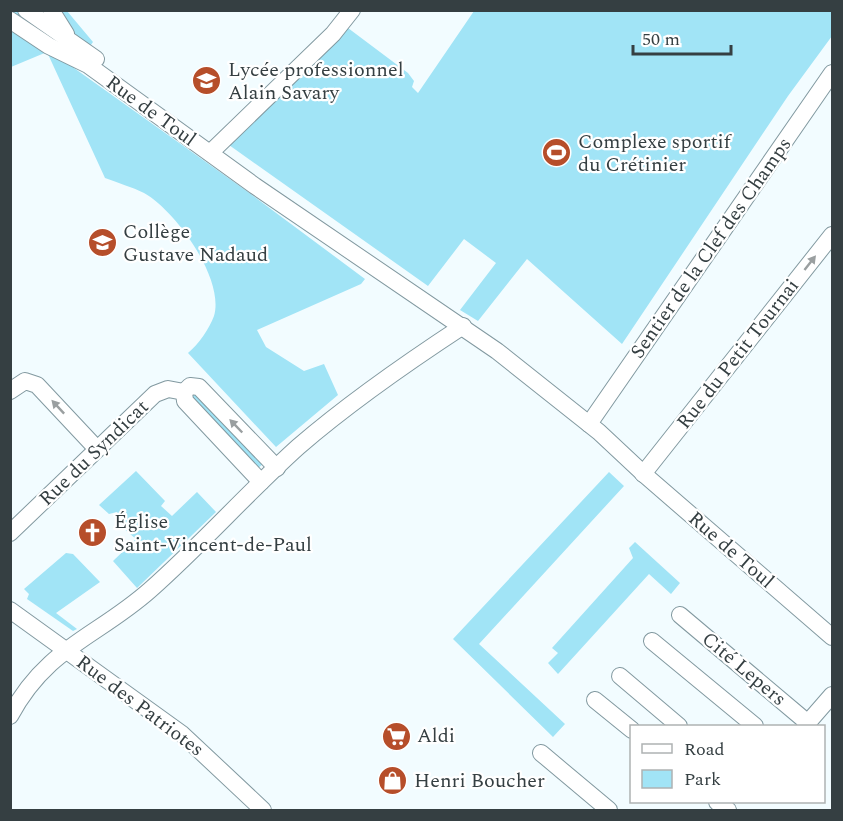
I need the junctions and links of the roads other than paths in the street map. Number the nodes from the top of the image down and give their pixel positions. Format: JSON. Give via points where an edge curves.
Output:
{"nodes":[{"id":1,"x":26,"y":10,"type":"edge"},
{"id":2,"x":51,"y":10,"type":"edge"},
{"id":3,"x":352,"y":10,"type":"edge"},
{"id":4,"x":10,"y":20,"type":"edge"},
{"id":5,"x":84,"y":51,"type":"junction"},
{"id":6,"x":832,"y":73,"type":"edge"},
{"id":7,"x":214,"y":149,"type":"junction"},
{"id":8,"x":832,"y":235,"type":"edge"},
{"id":9,"x":463,"y":326,"type":"junction"},
{"id":10,"x":10,"y":392,"type":"edge"},
{"id":11,"x":184,"y":392,"type":"junction"},
{"id":12,"x":589,"y":424,"type":"junction"},
{"id":13,"x":97,"y":449,"type":"junction"},
{"id":14,"x":277,"y":468,"type":"junction"},
{"id":15,"x":637,"y":468,"type":"junction"},
{"id":16,"x":261,"y":482,"type":"junction"},
{"id":17,"x":10,"y":533,"type":"edge"},
{"id":18,"x":10,"y":610,"type":"edge"},
{"id":19,"x":680,"y":615,"type":"dead end"},
{"id":20,"x":832,"y":637,"type":"edge"},
{"id":21,"x":652,"y":641,"type":"dead end"},
{"id":22,"x":65,"y":649,"type":"junction"},
{"id":23,"x":620,"y":676,"type":"dead end"},
{"id":24,"x":832,"y":695,"type":"edge"},
{"id":25,"x":595,"y":700,"type":"dead end"},
{"id":26,"x":12,"y":712,"type":"edge"},
{"id":27,"x":678,"y":725,"type":"edge"},
{"id":28,"x":754,"y":725,"type":"edge"},
{"id":29,"x":807,"y":725,"type":"edge"},
{"id":30,"x":630,"y":728,"type":"edge"},
{"id":31,"x":541,"y":753,"type":"dead end"},
{"id":32,"x":263,"y":810,"type":"edge"},
{"id":33,"x":609,"y":810,"type":"edge"}],
"edges":[{"from":1,"to":5,"type":"street","name":"Rue de Toul"},
{"from":2,"to":5,"type":"street","name":"Rue de Toul","via":[[59,25]]},
{"from":3,"to":7,"type":"street","via":[[333,34]]},
{"from":4,"to":7,"type":"street","name":"Rue de Toul","via":[[49,46],[88,65]]},
{"from":5,"to":7,"type":"street","name":"Rue de Toul"},
{"from":6,"to":12,"type":"street","name":"Sentier de la Clef des Champs"},
{"from":7,"to":9,"type":"street","name":"Rue de Toul","via":[[377,270]]},
{"from":15,"to":8,"type":"street","name":"Rue du Petit Tournai","one_way":true},
{"from":9,"to":12,"type":"street","name":"Rue de Toul"},
{"from":9,"to":14,"type":"street","via":[[369,389]]},
{"from":13,"to":10,"type":"street","one_way":true,"via":[[37,385],[25,381]]},
{"from":11,"to":13,"type":"street","name":"Rue du Syndicat","via":[[168,389],[155,394]]},
{"from":14,"to":11,"type":"street","name":"Rue du Syndicat","one_way":true,"via":[[199,387],[190,386]]},
{"from":11,"to":16,"type":"street","via":[[185,401]]},
{"from":12,"to":15,"type":"street","name":"Rue de Toul"},
{"from":13,"to":17,"type":"street","name":"Rue du Syndicat"},
{"from":14,"to":16,"type":"street"},
{"from":15,"to":20,"type":"street","name":"Rue de Toul"},
{"from":16,"to":22,"type":"street","via":[[146,593]]},
{"from":18,"to":22,"type":"street","name":"Rue des Patriotes"},
{"from":19,"to":29,"type":"street","name":"Cité Lepers"},
{"from":21,"to":28,"type":"street","name":"Cité Lepers"},
{"from":22,"to":26,"type":"street"},
{"from":22,"to":32,"type":"street","name":"Rue des Patriotes","via":[[182,734]]},
{"from":23,"to":27,"type":"street"},
{"from":24,"to":29,"type":"street"},
{"from":25,"to":30,"type":"street"},
{"from":31,"to":33,"type":"street"}]}
